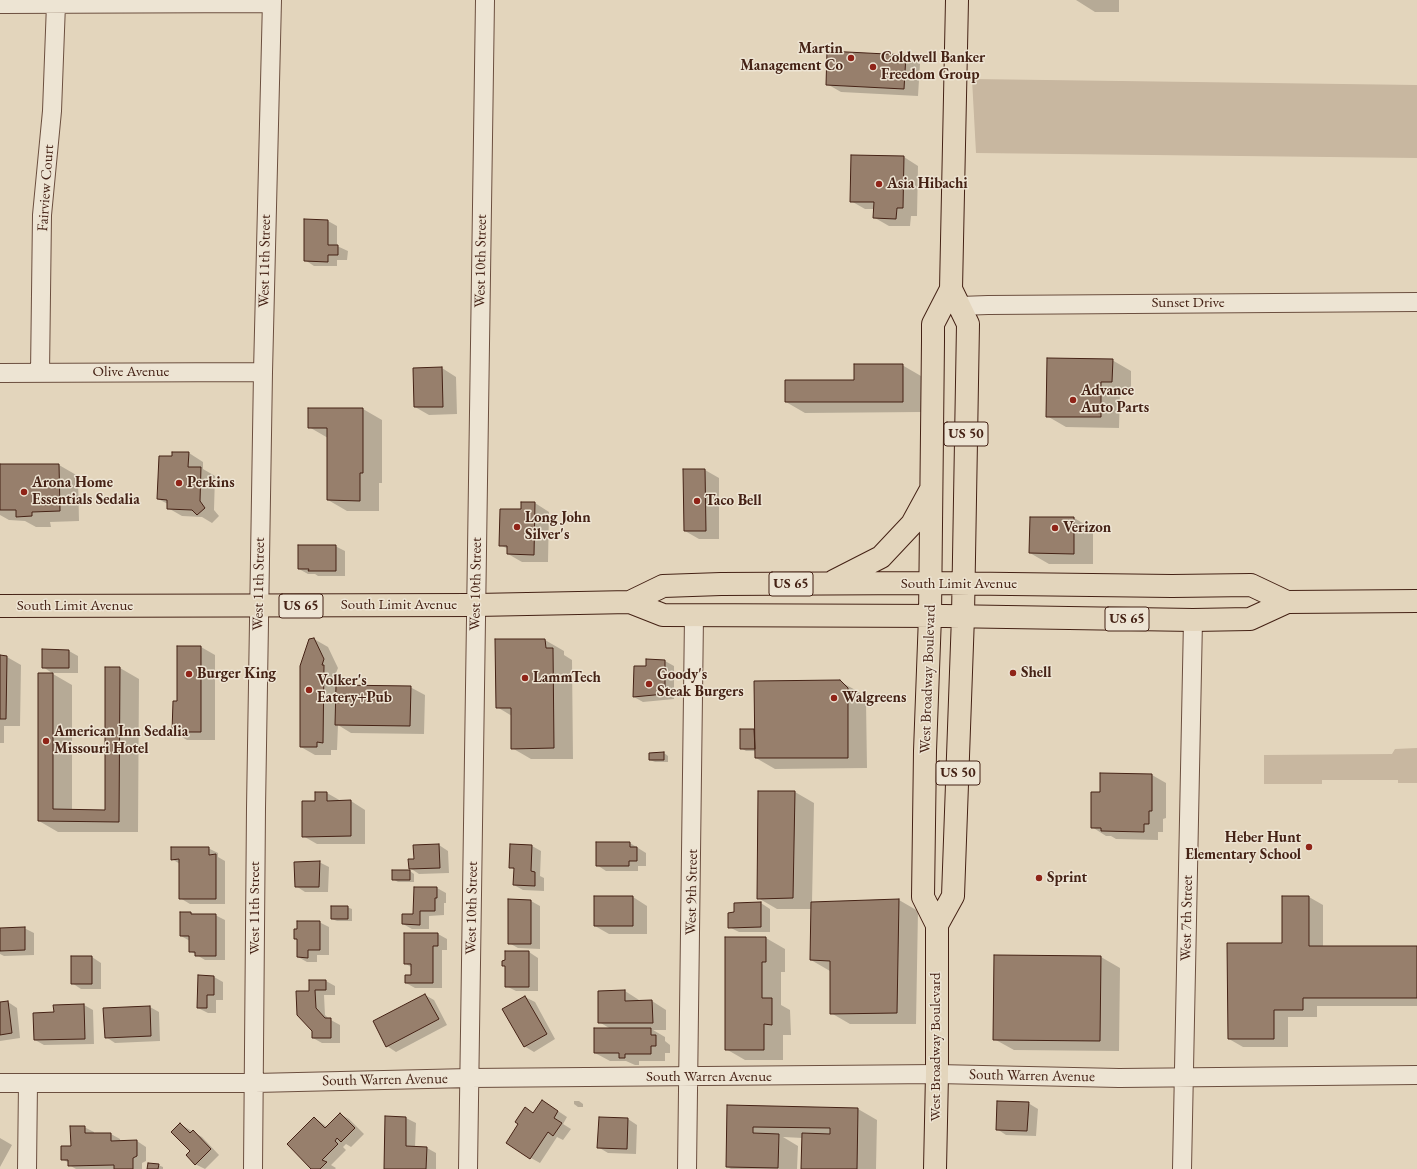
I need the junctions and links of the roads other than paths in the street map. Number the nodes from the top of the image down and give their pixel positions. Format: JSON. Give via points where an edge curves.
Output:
{"nodes":[{"id":1,"x":485,"y":0,"type":"edge"},
{"id":2,"x":956,"y":0,"type":"edge"},
{"id":3,"x":272,"y":1,"type":"edge"},
{"id":4,"x":0,"y":4,"type":"edge"},
{"id":5,"x":56,"y":4,"type":"junction"},
{"id":6,"x":955,"y":297,"type":"junction"},
{"id":7,"x":1417,"y":302,"type":"edge"},
{"id":8,"x":263,"y":372,"type":"junction"},
{"id":9,"x":0,"y":373,"type":"edge"},
{"id":10,"x":40,"y":373,"type":"junction"},
{"id":11,"x":931,"y":489,"type":"junction"},
{"id":12,"x":827,"y":584,"type":"junction"},
{"id":13,"x":930,"y":584,"type":"junction"},
{"id":14,"x":964,"y":584,"type":"junction"},
{"id":15,"x":1417,"y":601,"type":"edge"},
{"id":16,"x":630,"y":602,"type":"junction"},
{"id":17,"x":1287,"y":602,"type":"junction"},
{"id":18,"x":476,"y":605,"type":"junction"},
{"id":19,"x":0,"y":606,"type":"edge"},
{"id":20,"x":259,"y":606,"type":"junction"},
{"id":21,"x":694,"y":616,"type":"junction"},
{"id":22,"x":930,"y":616,"type":"junction"},
{"id":23,"x":963,"y":616,"type":"junction"},
{"id":24,"x":1193,"y":620,"type":"junction"},
{"id":25,"x":937,"y":925,"type":"junction"},
{"id":26,"x":937,"y":1074,"type":"junction"},
{"id":27,"x":1417,"y":1075,"type":"edge"},
{"id":28,"x":689,"y":1077,"type":"junction"},
{"id":29,"x":470,"y":1078,"type":"junction"},
{"id":30,"x":1184,"y":1078,"type":"junction"},
{"id":31,"x":0,"y":1083,"type":"edge"},
{"id":32,"x":28,"y":1083,"type":"junction"},
{"id":33,"x":254,"y":1083,"type":"junction"},
{"id":34,"x":27,"y":1169,"type":"edge"},
{"id":35,"x":253,"y":1169,"type":"edge"},
{"id":36,"x":468,"y":1169,"type":"edge"},
{"id":37,"x":688,"y":1169,"type":"edge"},
{"id":38,"x":936,"y":1169,"type":"edge"},
{"id":39,"x":1182,"y":1169,"type":"edge"}],
"edges":[{"from":1,"to":18,"type":"street","name":"West 10th Street"},
{"from":2,"to":6,"type":"highway","name":"West Broadway Boulevard","number":"US 50"},
{"from":3,"to":5,"type":"street"},
{"from":3,"to":8,"type":"street","name":"West 11th Street"},
{"from":4,"to":5,"type":"street"},
{"from":5,"to":10,"type":"street","name":"Fairview Court","via":[[52,111],[42,215]]},
{"from":6,"to":7,"type":"street","name":"Sunset Drive","via":[[988,304]]},
{"from":6,"to":11,"type":"highway","name":"West Broadway Boulevard","number":"US 50","via":[[933,324]]},
{"from":6,"to":14,"type":"highway","name":"West Broadway Boulevard","number":"US 50","via":[[968,324]]},
{"from":8,"to":10,"type":"street","name":"Olive Avenue"},
{"from":8,"to":20,"type":"street","name":"West 11th Street"},
{"from":9,"to":10,"type":"street","name":"Olive Avenue"},
{"from":11,"to":12,"type":"highway","via":[[912,524],[881,557]]},
{"from":11,"to":13,"type":"highway","name":"West Broadway Boulevard","number":"US 50"},
{"from":12,"to":13,"type":"highway","name":"South Limit Avenue","number":"US 65"},
{"from":12,"to":16,"type":"highway","name":"South Limit Avenue","number":"US 65","via":[[663,586]]},
{"from":13,"to":14,"type":"highway","name":"South Limit Avenue","number":"US 65"},
{"from":13,"to":22,"type":"highway","name":"West Broadway Boulevard","number":"US 50"},
{"from":14,"to":17,"type":"highway","name":"South Limit Avenue","number":"US 65","via":[[1251,585]]},
{"from":14,"to":23,"type":"highway","name":"West Broadway Boulevard","number":"US 50"},
{"from":15,"to":17,"type":"highway","name":"South Limit Avenue","number":"US 65"},
{"from":16,"to":18,"type":"highway","name":"South Limit Avenue","number":"US 65"},
{"from":16,"to":21,"type":"highway","name":"South Limit Avenue","number":"US 65","via":[[663,615]]},
{"from":17,"to":24,"type":"highway","name":"South Limit Avenue","number":"US 65","via":[[1250,619]]},
{"from":18,"to":20,"type":"highway","name":"South Limit Avenue","number":"US 65"},
{"from":18,"to":29,"type":"street","name":"West 10th Street"},
{"from":19,"to":20,"type":"highway","name":"South Limit Avenue","number":"US 65"},
{"from":20,"to":33,"type":"street","name":"West 11th Street"},
{"from":21,"to":22,"type":"highway","name":"South Limit Avenue","number":"US 65"},
{"from":21,"to":28,"type":"street","name":"West 9th Street"},
{"from":22,"to":23,"type":"highway","name":"South Limit Avenue","number":"US 65"},
{"from":22,"to":25,"type":"highway","name":"West Broadway Boulevard","number":"US 50","via":[[923,897]]},
{"from":23,"to":24,"type":"highway","name":"South Limit Avenue","number":"US 65"},
{"from":23,"to":25,"type":"highway","name":"West Broadway Boulevard","number":"US 50","via":[[953,896]]},
{"from":24,"to":30,"type":"street","name":"West 7th Street"},
{"from":25,"to":26,"type":"highway","name":"West Broadway Boulevard","number":"US 50"},
{"from":26,"to":28,"type":"street","name":"South Warren Avenue"},
{"from":26,"to":30,"type":"street","name":"South Warren Avenue"},
{"from":26,"to":38,"type":"highway","name":"West Broadway Boulevard","number":"US 50"},
{"from":27,"to":30,"type":"street","name":"South Warren Avenue"},
{"from":28,"to":29,"type":"street","name":"South Warren Avenue"},
{"from":28,"to":37,"type":"street","name":"West 9th Street"},
{"from":29,"to":33,"type":"street","name":"South Warren Avenue"},
{"from":29,"to":36,"type":"street","name":"West 10th Street"},
{"from":30,"to":39,"type":"street","name":"West 7th Street"},
{"from":31,"to":32,"type":"street","name":"South Warren Avenue"},
{"from":32,"to":33,"type":"street","name":"South Warren Avenue"},
{"from":32,"to":34,"type":"street"},
{"from":33,"to":35,"type":"street","name":"West 11th Street"}]}
